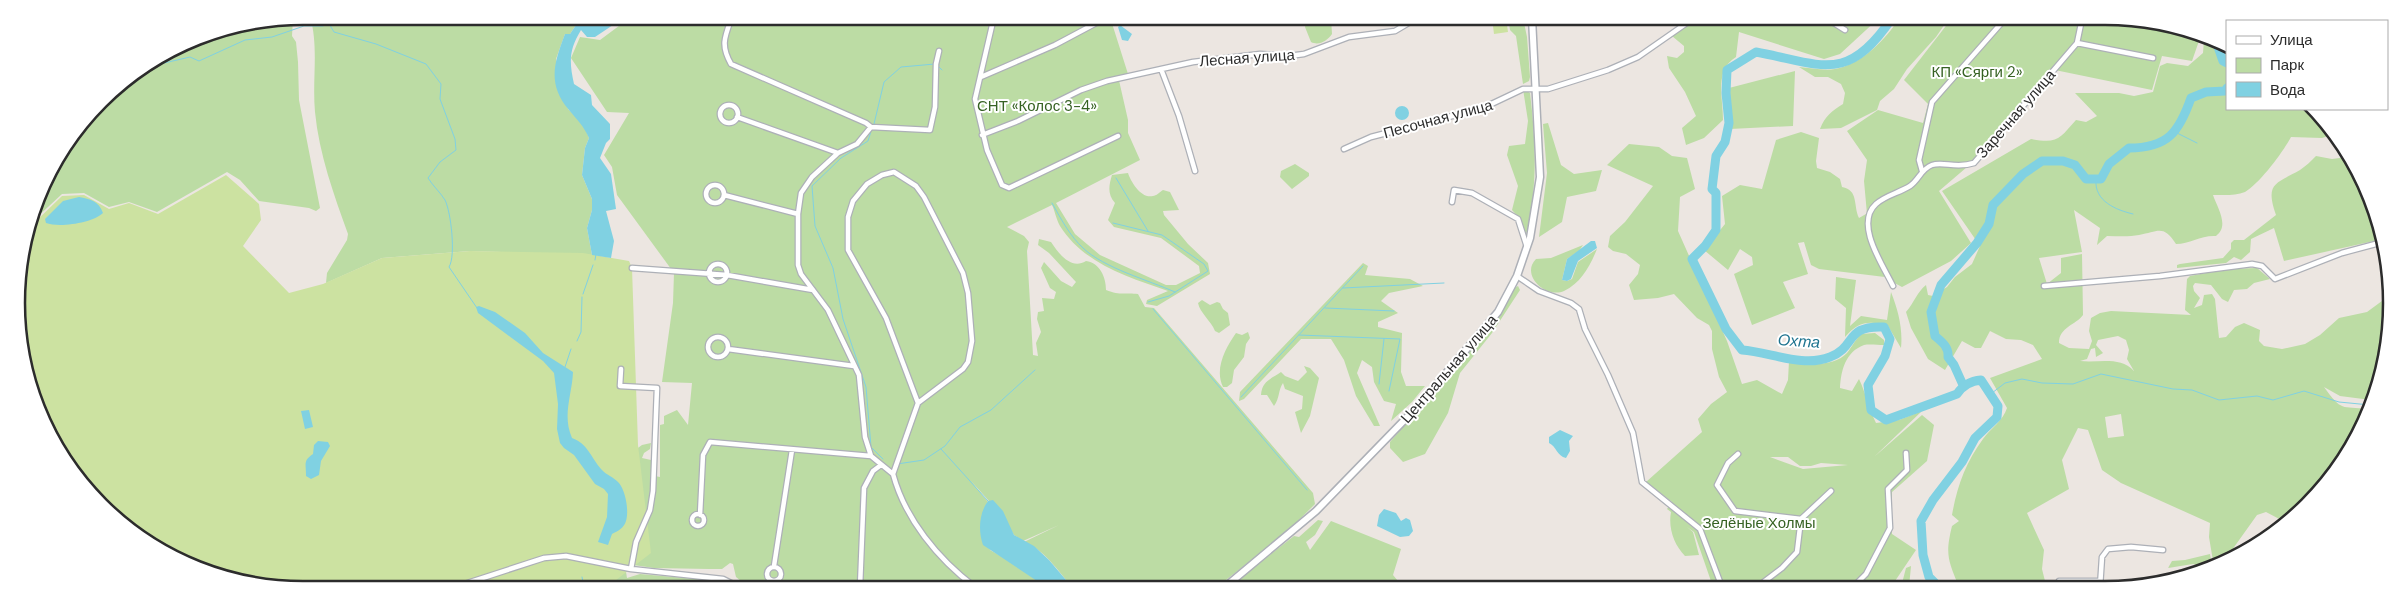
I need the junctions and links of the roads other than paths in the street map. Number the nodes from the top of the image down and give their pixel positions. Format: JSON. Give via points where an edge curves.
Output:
{"nodes":[{"id":1,"x":729,"y":25,"type":"edge"},
{"id":2,"x":993,"y":25,"type":"edge"},
{"id":3,"x":1093,"y":25,"type":"edge"},
{"id":4,"x":1405,"y":25,"type":"edge"},
{"id":5,"x":1532,"y":25,"type":"edge"},
{"id":6,"x":1684,"y":25,"type":"edge"},
{"id":7,"x":1837,"y":25,"type":"edge"},
{"id":8,"x":1999,"y":25,"type":"edge"},
{"id":9,"x":2081,"y":25,"type":"edge"},
{"id":10,"x":1845,"y":30,"type":"dead end"},
{"id":11,"x":2077,"y":43,"type":"junction"},
{"id":12,"x":940,"y":52,"type":"dead end"},
{"id":13,"x":2153,"y":58,"type":"dead end"},
{"id":14,"x":1161,"y":71,"type":"junction"},
{"id":15,"x":981,"y":77,"type":"junction"},
{"id":16,"x":1536,"y":89,"type":"junction"},
{"id":17,"x":737,"y":117,"type":"junction"},
{"id":18,"x":872,"y":127,"type":"junction"},
{"id":19,"x":982,"y":135,"type":"junction"},
{"id":20,"x":1118,"y":136,"type":"dead end"},
{"id":21,"x":1344,"y":149,"type":"dead end"},
{"id":22,"x":838,"y":153,"type":"junction"},
{"id":23,"x":1195,"y":171,"type":"dead end"},
{"id":24,"x":1922,"y":171,"type":"junction"},
{"id":25,"x":724,"y":195,"type":"junction"},
{"id":26,"x":1452,"y":202,"type":"dead end"},
{"id":27,"x":798,"y":214,"type":"junction"},
{"id":28,"x":2377,"y":244,"type":"edge"},
{"id":29,"x":1527,"y":249,"type":"junction"},
{"id":30,"x":632,"y":268,"type":"dead end"},
{"id":31,"x":709,"y":273,"type":"junction"},
{"id":32,"x":727,"y":274,"type":"junction"},
{"id":33,"x":1517,"y":276,"type":"junction"},
{"id":34,"x":1892,"y":286,"type":"dead end"},
{"id":35,"x":2044,"y":286,"type":"dead end"},
{"id":36,"x":813,"y":290,"type":"junction"},
{"id":37,"x":728,"y":349,"type":"junction"},
{"id":38,"x":854,"y":366,"type":"junction"},
{"id":39,"x":621,"y":370,"type":"dead end"},
{"id":40,"x":918,"y":403,"type":"junction"},
{"id":41,"x":792,"y":450,"type":"junction"},
{"id":42,"x":1906,"y":453,"type":"dead end"},
{"id":43,"x":1738,"y":454,"type":"dead end"},
{"id":44,"x":870,"y":456,"type":"junction"},
{"id":45,"x":881,"y":465,"type":"junction"},
{"id":46,"x":893,"y":474,"type":"junction"},
{"id":47,"x":1831,"y":491,"type":"dead end"},
{"id":48,"x":700,"y":515,"type":"dead end"},
{"id":49,"x":1801,"y":520,"type":"junction"},
{"id":50,"x":2163,"y":550,"type":"dead end"},
{"id":51,"x":774,"y":566,"type":"dead end"},
{"id":52,"x":631,"y":568,"type":"junction"},
{"id":53,"x":473,"y":581,"type":"edge"},
{"id":54,"x":727,"y":581,"type":"edge"},
{"id":55,"x":860,"y":581,"type":"edge"},
{"id":56,"x":968,"y":581,"type":"edge"},
{"id":57,"x":1232,"y":581,"type":"edge"},
{"id":58,"x":1720,"y":581,"type":"edge"},
{"id":59,"x":1765,"y":581,"type":"edge"},
{"id":60,"x":1859,"y":581,"type":"edge"},
{"id":61,"x":2059,"y":581,"type":"dead end"},
{"id":62,"x":2100,"y":581,"type":"joint"}],
"edges":[{"from":1,"to":18,"type":"street","via":[[724,41],[725,53],[731,64]]},
{"from":2,"to":15,"type":"street"},
{"from":3,"to":15,"type":"street","via":[[1055,46]]},
{"from":4,"to":14,"type":"street","name":"Лесная улица","via":[[1395,31],[1349,37],[1304,54],[1251,55],[1193,62]]},
{"from":5,"to":16,"type":"street","name":"Центральная улица"},
{"from":6,"to":16,"type":"street","name":"Песочная улица","via":[[1633,60],[1566,85],[1548,90]]},
{"from":7,"to":10,"type":"street"},
{"from":8,"to":24,"type":"street","via":[[1932,102],[1919,160]]},
{"from":9,"to":11,"type":"street","name":"Заречная улица"},
{"from":11,"to":13,"type":"street"},
{"from":11,"to":24,"type":"street","name":"Заречная улица","via":[[1974,163],[1962,167],[1933,164]]},
{"from":12,"to":18,"type":"street","via":[[930,130]]},
{"from":14,"to":19,"type":"street","name":"Лесная улица","via":[[1094,85]]},
{"from":14,"to":23,"type":"street","via":[[1179,116]]},
{"from":15,"to":19,"type":"street","via":[[975,100]]},
{"from":16,"to":21,"type":"street","name":"Песочная улица","via":[[1523,89],[1483,108],[1371,137]]},
{"from":16,"to":29,"type":"street","name":"Центральная улица","via":[[1540,177]]},
{"from":17,"to":17,"type":"street","via":[[735,108],[730,105],[721,109],[724,122],[734,121]]},
{"from":17,"to":22,"type":"street"},
{"from":18,"to":22,"type":"street","via":[[857,144]]},
{"from":19,"to":20,"type":"street","via":[[1002,185],[1009,188]]},
{"from":22,"to":27,"type":"street","via":[[801,193]]},
{"from":24,"to":34,"type":"street","via":[[1912,185],[1882,200],[1868,216],[1870,239]]},
{"from":25,"to":25,"type":"street","via":[[723,189],[716,185],[708,187],[706,195],[714,204],[722,201]]},
{"from":25,"to":27,"type":"street"},
{"from":26,"to":29,"type":"street","via":[[1454,190],[1472,193],[1518,219]]},
{"from":27,"to":36,"type":"street","via":[[798,265]]},
{"from":28,"to":35,"type":"street","via":[[2342,253],[2275,279],[2262,266],[2252,264]]},
{"from":29,"to":33,"type":"street","name":"Центральная улица"},
{"from":30,"to":31,"type":"street"},
{"from":31,"to":32,"type":"street"},
{"from":31,"to":32,"type":"street","via":[[713,281],[719,282]]},
{"from":31,"to":32,"type":"street","via":[[717,263],[727,269]]},
{"from":32,"to":36,"type":"street"},
{"from":33,"to":57,"type":"street","name":"Центральная улица","via":[[1498,312],[1460,359],[1372,455],[1309,517]]},
{"from":33,"to":58,"type":"street","via":[[1539,291],[1579,309],[1633,433],[1642,482],[1700,530]]},
{"from":36,"to":38,"type":"street","via":[[828,310]]},
{"from":37,"to":37,"type":"street","via":[[724,340],[719,338],[714,338],[708,346],[712,355],[717,357]]},
{"from":37,"to":38,"type":"street"},
{"from":38,"to":44,"type":"street","via":[[859,375]]},
{"from":39,"to":52,"type":"street","via":[[620,386],[657,388],[653,491]]},
{"from":40,"to":40,"type":"street","via":[[968,362],[972,341],[968,293],[963,273],[924,197],[916,186],[894,172],[867,184],[853,200],[848,217],[848,250],[886,318]]},
{"from":40,"to":46,"type":"street"},
{"from":41,"to":44,"type":"street"},
{"from":41,"to":48,"type":"street","via":[[710,442],[703,455]]},
{"from":41,"to":51,"type":"street"},
{"from":42,"to":60,"type":"street","via":[[1908,470],[1888,489],[1890,528],[1866,574]]},
{"from":43,"to":49,"type":"street","via":[[1728,463],[1716,485],[1736,511]]},
{"from":44,"to":45,"type":"street"},
{"from":45,"to":46,"type":"street"},
{"from":45,"to":55,"type":"street","via":[[864,488]]},
{"from":46,"to":56,"type":"street","via":[[908,513],[944,559]]},
{"from":47,"to":49,"type":"street"},
{"from":49,"to":59,"type":"street","via":[[1796,552]]},
{"from":50,"to":62,"type":"street","via":[[2108,549],[2102,557]]},
{"from":52,"to":53,"type":"street","via":[[566,556],[544,558]]},
{"from":52,"to":54,"type":"street"},
{"from":61,"to":62,"type":"street"}]}
